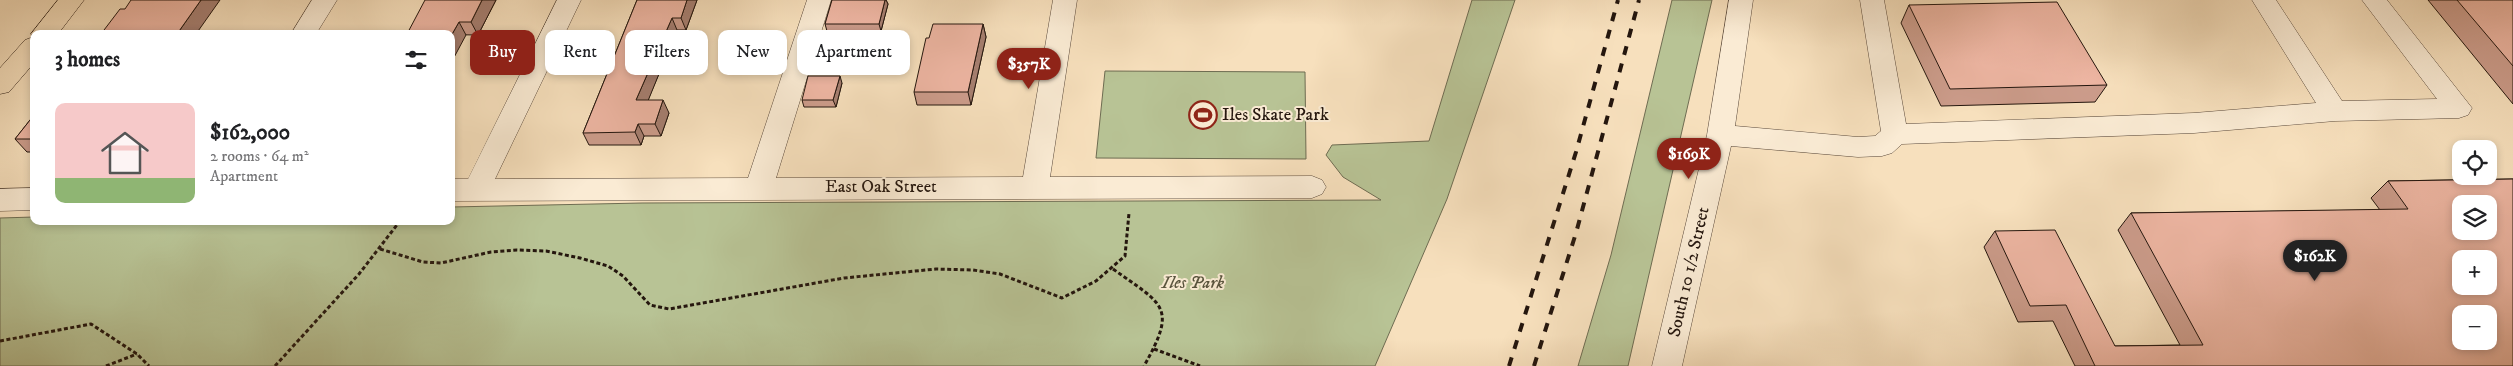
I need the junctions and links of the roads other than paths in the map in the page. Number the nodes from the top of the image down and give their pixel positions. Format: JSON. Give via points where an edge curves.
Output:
{"nodes":[{"id":1,"x":72,"y":0,"type":"edge"},
{"id":2,"x":325,"y":0,"type":"edge"},
{"id":3,"x":569,"y":0,"type":"edge"},
{"id":4,"x":819,"y":0,"type":"edge"},
{"id":5,"x":1065,"y":0,"type":"edge"},
{"id":6,"x":1741,"y":0,"type":"edge"},
{"id":7,"x":1872,"y":0,"type":"edge"},
{"id":8,"x":2264,"y":0,"type":"edge"},
{"id":9,"x":2374,"y":0,"type":"edge"},
{"id":10,"x":47,"y":30,"type":"edge"},
{"id":11,"x":306,"y":30,"type":"edge"},
{"id":12,"x":30,"y":51,"type":"edge"},
{"id":13,"x":0,"y":85,"type":"edge"},
{"id":14,"x":2335,"y":111,"type":"junction"},
{"id":15,"x":1895,"y":134,"type":"junction"},
{"id":16,"x":1720,"y":135,"type":"junction"},
{"id":17,"x":1035,"y":187,"type":"junction"},
{"id":18,"x":1312,"y":187,"type":"dead end"},
{"id":19,"x":759,"y":188,"type":"junction"},
{"id":20,"x":464,"y":190,"type":"edge"},
{"id":21,"x":30,"y":199,"type":"edge"},
{"id":22,"x":0,"y":200,"type":"edge"},
{"id":23,"x":1667,"y":366,"type":"edge"}],
"edges":[{"from":1,"to":10,"type":"main road"},
{"from":2,"to":11,"type":"street"},
{"from":3,"to":20,"type":"street"},
{"from":4,"to":19,"type":"street"},
{"from":5,"to":17,"type":"street"},
{"from":6,"to":16,"type":"street","name":"South 10 1/2 Street"},
{"from":7,"to":15,"type":"street"},
{"from":8,"to":14,"type":"street"},
{"from":9,"to":14,"type":"street","via":[[2460,108]]},
{"from":12,"to":13,"type":"main road"},
{"from":14,"to":15,"type":"street","via":[[2194,124]]},
{"from":15,"to":16,"type":"street","via":[[1882,146],[1858,147]]},
{"from":16,"to":23,"type":"street","name":"South 10 1/2 Street"},
{"from":17,"to":18,"type":"street","name":"East Oak Street"},
{"from":17,"to":19,"type":"street","name":"East Oak Street"},
{"from":19,"to":20,"type":"street","name":"East Oak Street"},
{"from":21,"to":22,"type":"street"}]}
